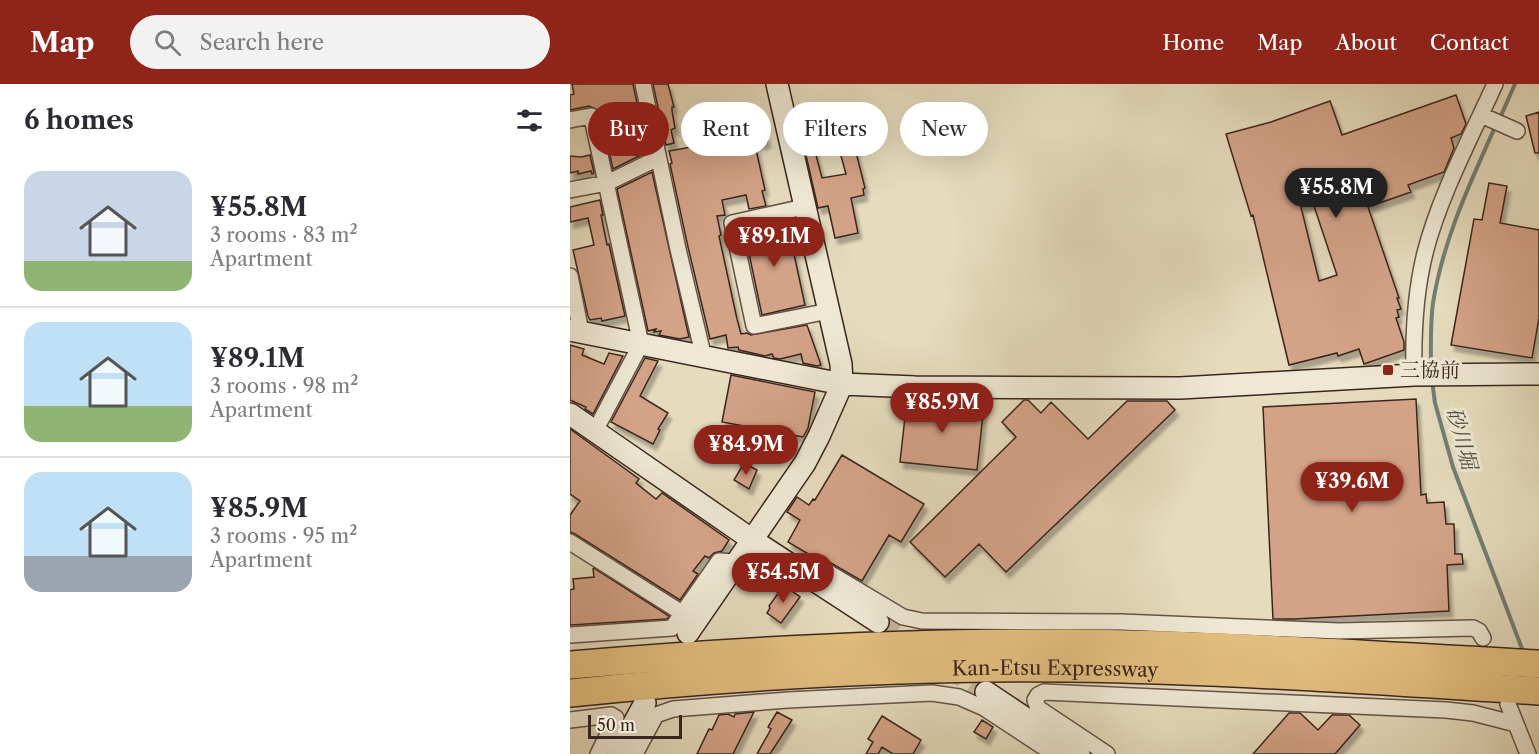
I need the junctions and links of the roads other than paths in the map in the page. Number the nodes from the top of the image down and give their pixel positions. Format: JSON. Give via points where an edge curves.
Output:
{"nodes":[{"id":1,"x":643,"y":84,"type":"edge"},
{"id":2,"x":777,"y":84,"type":"edge"},
{"id":3,"x":1495,"y":84,"type":"edge"},
{"id":4,"x":1483,"y":116,"type":"junction"},
{"id":5,"x":570,"y":120,"type":"edge"},
{"id":6,"x":1514,"y":130,"type":"dead end"},
{"id":7,"x":658,"y":158,"type":"junction"},
{"id":8,"x":607,"y":183,"type":"junction"},
{"id":9,"x":570,"y":190,"type":"edge"},
{"id":10,"x":804,"y":207,"type":"junction"},
{"id":11,"x":570,"y":276,"type":"edge"},
{"id":12,"x":829,"y":311,"type":"junction"},
{"id":13,"x":576,"y":331,"type":"edge"},
{"id":14,"x":641,"y":345,"type":"junction"},
{"id":15,"x":704,"y":358,"type":"junction"},
{"id":16,"x":1416,"y":375,"type":"junction"},
{"id":17,"x":1537,"y":379,"type":"edge"},
{"id":18,"x":842,"y":384,"type":"junction"},
{"id":19,"x":570,"y":414,"type":"edge"},
{"id":20,"x":595,"y":430,"type":"junction"},
{"id":21,"x":751,"y":540,"type":"junction"},
{"id":22,"x":570,"y":542,"type":"edge"},
{"id":23,"x":803,"y":573,"type":"junction"},
{"id":24,"x":878,"y":621,"type":"tunnel mouth"},
{"id":25,"x":685,"y":623,"type":"junction"},
{"id":26,"x":570,"y":635,"type":"edge"},
{"id":27,"x":1493,"y":649,"type":"junction"},
{"id":28,"x":1539,"y":649,"type":"edge"},
{"id":29,"x":1539,"y":664,"type":"edge"},
{"id":30,"x":570,"y":665,"type":"edge"},
{"id":31,"x":1539,"y":691,"type":"edge"},
{"id":32,"x":986,"y":692,"type":"tunnel mouth"},
{"id":33,"x":570,"y":693,"type":"edge"},
{"id":34,"x":1510,"y":697,"type":"junction"},
{"id":35,"x":645,"y":703,"type":"dead end"},
{"id":36,"x":570,"y":720,"type":"edge"},
{"id":37,"x":1516,"y":724,"type":"junction"},
{"id":38,"x":598,"y":754,"type":"edge"},
{"id":39,"x":616,"y":754,"type":"edge"},
{"id":40,"x":635,"y":754,"type":"edge"},
{"id":41,"x":1054,"y":754,"type":"edge"},
{"id":42,"x":1078,"y":754,"type":"edge"},
{"id":43,"x":1107,"y":754,"type":"edge"},
{"id":44,"x":1528,"y":754,"type":"edge"}],
"edges":[{"from":1,"to":7,"type":"street"},
{"from":2,"to":10,"type":"street"},
{"from":3,"to":4,"type":"street"},
{"from":4,"to":6,"type":"street"},
{"from":4,"to":16,"type":"street","via":[[1443,200],[1425,251],[1413,332]]},
{"from":5,"to":8,"type":"street","via":[[591,116]]},
{"from":7,"to":8,"type":"street"},
{"from":7,"to":15,"type":"street"},
{"from":8,"to":9,"type":"street"},
{"from":8,"to":14,"type":"street"},
{"from":10,"to":12,"type":"street"},
{"from":10,"to":12,"type":"street","via":[[732,223],[754,326]]},
{"from":11,"to":13,"type":"street"},
{"from":12,"to":18,"type":"street"},
{"from":13,"to":14,"type":"street"},
{"from":14,"to":15,"type":"street"},
{"from":14,"to":20,"type":"street"},
{"from":15,"to":18,"type":"street"},
{"from":16,"to":17,"type":"street"},
{"from":16,"to":18,"type":"street","via":[[1180,388]]},
{"from":18,"to":21,"type":"street","via":[[805,463]]},
{"from":19,"to":20,"type":"street"},
{"from":20,"to":21,"type":"street"},
{"from":21,"to":23,"type":"street"},
{"from":21,"to":25,"type":"street"},
{"from":22,"to":25,"type":"street"},
{"from":23,"to":24,"type":"street"},
{"from":23,"to":27,"type":"street","via":[[819,567],[903,617],[922,621],[1121,622],[1339,631],[1473,628]]},
{"from":25,"to":26,"type":"street","via":[[666,629]]},
{"from":27,"to":28,"type":"highway"},
{"from":27,"to":29,"type":"highway"},
{"from":27,"to":30,"type":"highway","name":"Kan-Etsu Expressway","via":[[1312,651],[1078,643],[935,644],[773,650]]},
{"from":31,"to":34,"type":"highway","name":"Kan-Etsu Expressway"},
{"from":32,"to":42,"type":"street"},
{"from":33,"to":34,"type":"highway","name":"Kan-Etsu Expressway","via":[[696,680],[1066,668],[1299,678]]},
{"from":34,"to":37,"type":"street"},
{"from":35,"to":39,"type":"street"},
{"from":36,"to":38,"type":"street","via":[[612,715],[616,718]]},
{"from":37,"to":43,"type":"street","via":[[1446,710],[1044,692],[1038,695],[1038,708]]},
{"from":37,"to":44,"type":"street"},
{"from":40,"to":41,"type":"street","via":[[656,715],[673,709],[932,693],[959,697],[984,708]]}]}
